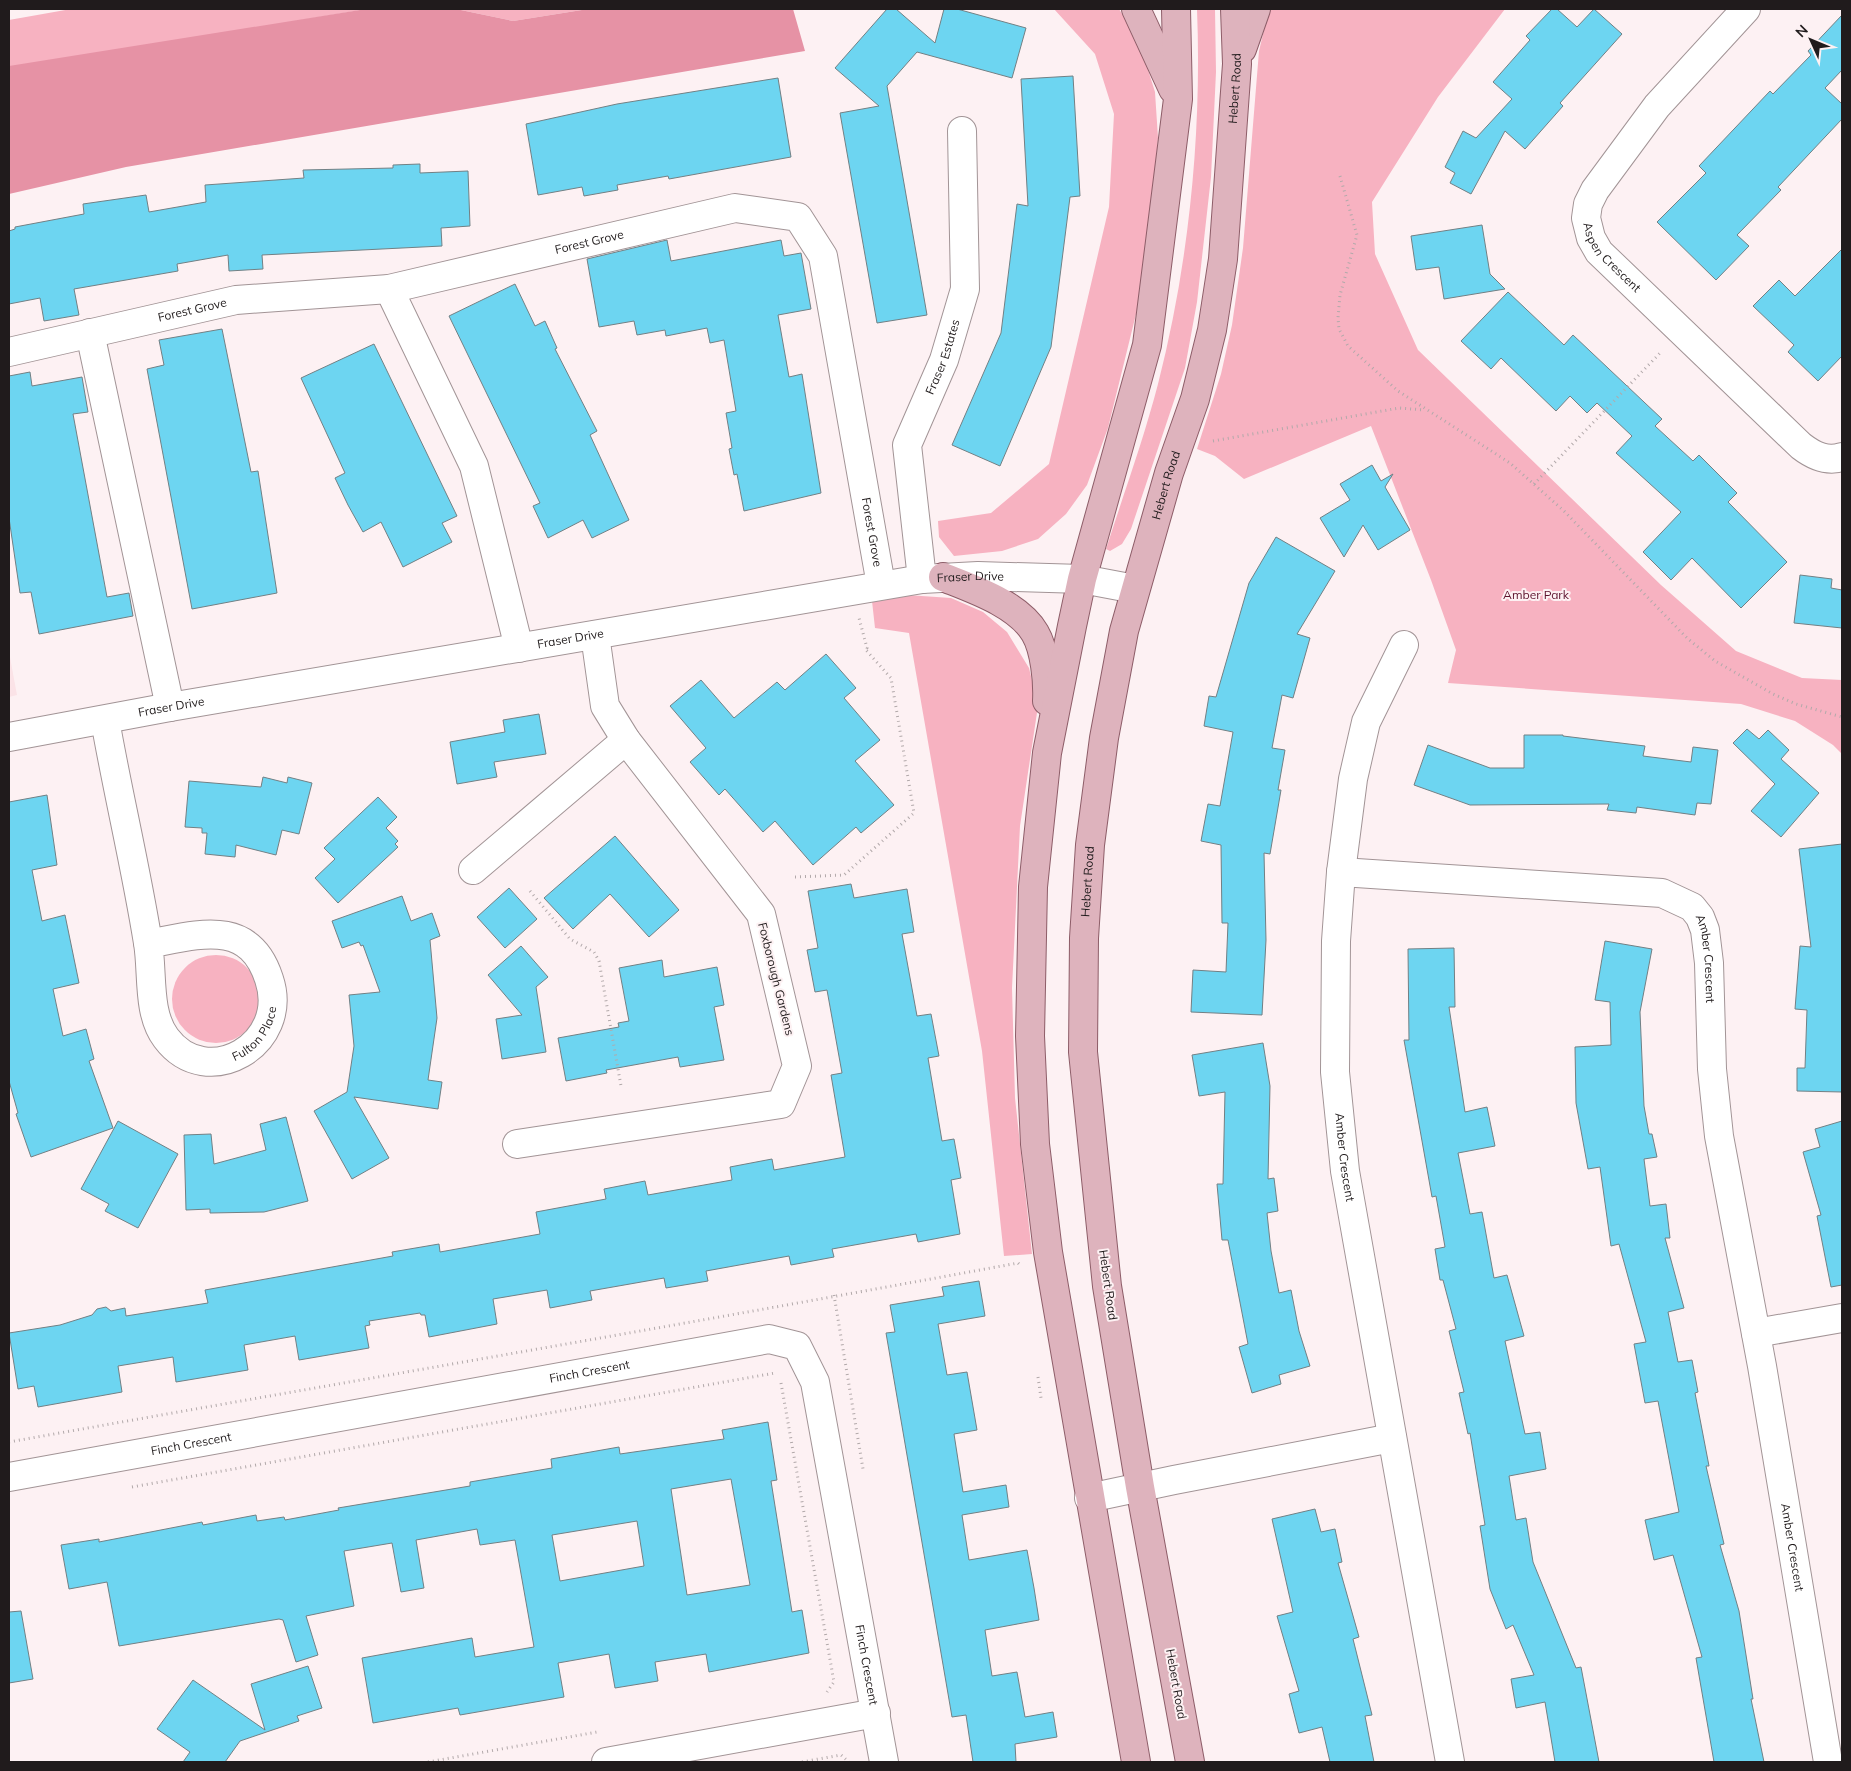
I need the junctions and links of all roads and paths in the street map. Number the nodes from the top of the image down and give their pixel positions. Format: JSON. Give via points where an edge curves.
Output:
{"nodes":[{"id":1,"x":1136,"y":9,"type":"edge"},
{"id":2,"x":1176,"y":9,"type":"edge"},
{"id":3,"x":1235,"y":9,"type":"edge"},
{"id":4,"x":1256,"y":9,"type":"edge"},
{"id":5,"x":1746,"y":9,"type":"edge"},
{"id":6,"x":1237,"y":64,"type":"junction"},
{"id":7,"x":1178,"y":99,"type":"junction"},
{"id":8,"x":962,"y":131,"type":"dead end"},
{"id":9,"x":1340,"y":176,"type":"dead end"},
{"id":10,"x":389,"y":289,"type":"junction"},
{"id":11,"x":1682,"y":331,"type":"junction"},
{"id":12,"x":90,"y":333,"type":"junction"},
{"id":13,"x":9,"y":352,"type":"edge"},
{"id":14,"x":1426,"y":410,"type":"junction"},
{"id":15,"x":1212,"y":441,"type":"dead end"},
{"id":16,"x":1842,"y":457,"type":"edge"},
{"id":17,"x":1534,"y":484,"type":"junction"},
{"id":18,"x":933,"y":578,"type":"junction"},
{"id":19,"x":1082,"y":579,"type":"junction"},
{"id":20,"x":881,"y":584,"type":"junction"},
{"id":21,"x":1135,"y":588,"type":"junction"},
{"id":22,"x":859,"y":617,"type":"dead end"},
{"id":23,"x":594,"y":635,"type":"junction"},
{"id":24,"x":1404,"y":645,"type":"dead end"},
{"id":25,"x":519,"y":648,"type":"junction"},
{"id":26,"x":170,"y":707,"type":"junction"},
{"id":27,"x":1842,"y":716,"type":"edge"},
{"id":28,"x":105,"y":720,"type":"junction"},
{"id":29,"x":9,"y":737,"type":"edge"},
{"id":30,"x":626,"y":740,"type":"junction"},
{"id":31,"x":1047,"y":753,"type":"junction"},
{"id":32,"x":473,"y":870,"type":"dead end"},
{"id":33,"x":1341,"y":872,"type":"junction"},
{"id":34,"x":795,"y":877,"type":"dead end"},
{"id":35,"x":530,"y":891,"type":"dead end"},
{"id":36,"x":148,"y":944,"type":"junction"},
{"id":37,"x":621,"y":1086,"type":"dead end"},
{"id":38,"x":516,"y":1144,"type":"dead end"},
{"id":39,"x":1018,"y":1263,"type":"dead end"},
{"id":40,"x":1842,"y":1318,"type":"edge"},
{"id":41,"x":1756,"y":1333,"type":"junction"},
{"id":42,"x":1392,"y":1438,"type":"junction"},
{"id":43,"x":9,"y":1442,"type":"edge"},
{"id":44,"x":9,"y":1477,"type":"edge"},
{"id":45,"x":128,"y":1487,"type":"dead end"},
{"id":46,"x":1140,"y":1487,"type":"junction"},
{"id":47,"x":1089,"y":1498,"type":"junction"},
{"id":48,"x":820,"y":1693,"type":"dead end"},
{"id":49,"x":876,"y":1713,"type":"junction"},
{"id":50,"x":600,"y":1732,"type":"dead end"},
{"id":51,"x":428,"y":1762,"type":"edge"},
{"id":52,"x":606,"y":1762,"type":"edge"},
{"id":53,"x":802,"y":1762,"type":"edge"},
{"id":54,"x":849,"y":1762,"type":"edge"},
{"id":55,"x":884,"y":1762,"type":"edge"},
{"id":56,"x":1136,"y":1762,"type":"edge"},
{"id":57,"x":1190,"y":1762,"type":"edge"},
{"id":58,"x":1450,"y":1762,"type":"edge"},
{"id":59,"x":1828,"y":1762,"type":"edge"}],
"edges":[{"from":1,"to":7,"type":"main road"},
{"from":2,"to":7,"type":"main road"},
{"from":3,"to":6,"type":"main road","name":"Hebert Road"},
{"from":4,"to":6,"type":"main road"},
{"from":5,"to":11,"type":"street","name":"Aspen Crescent","via":[[1657,106],[1603,176],[1588,204],[1587,228],[1598,252]]},
{"from":6,"to":21,"type":"main road","name":"Hebert Road","via":[[1222,260],[1212,330],[1187,426],[1169,473]]},
{"from":7,"to":19,"type":"main road","via":[[1147,345]]},
{"from":8,"to":18,"type":"street","name":"Fraser Estates","via":[[965,289],[944,360],[908,445]]},
{"from":9,"to":14,"type":"path","via":[[1357,235],[1340,295],[1339,329],[1360,359]]},
{"from":10,"to":12,"type":"street","name":"Forest Grove","via":[[236,300]]},
{"from":10,"to":20,"type":"street","name":"Forest Grove","via":[[735,208],[798,216],[823,256]]},
{"from":10,"to":25,"type":"street","via":[[474,466]]},
{"from":11,"to":16,"type":"street","name":"Aspen Crescent","via":[[1801,446],[1823,458],[1833,460]]},
{"from":11,"to":17,"type":"path"},
{"from":12,"to":13,"type":"street","name":"Forest Grove"},
{"from":12,"to":26,"type":"street"},
{"from":14,"to":15,"type":"path","via":[[1398,408]]},
{"from":14,"to":17,"type":"path","via":[[1493,450]]},
{"from":17,"to":27,"type":"path","via":[[1687,638],[1715,661],[1796,704]]},
{"from":18,"to":19,"type":"street","name":"Fraser Drive"},
{"from":18,"to":20,"type":"street","name":"Fraser Drive"},
{"from":18,"to":31,"type":"main road","via":[[983,593],[1010,608],[1035,633],[1048,676]]},
{"from":19,"to":21,"type":"street","name":"Fraser Drive"},
{"from":19,"to":31,"type":"main road"},
{"from":20,"to":23,"type":"street","name":"Fraser Drive"},
{"from":21,"to":46,"type":"main road","name":"Hebert Road","via":[[1104,738],[1090,845],[1084,938],[1083,1052],[1107,1286]]},
{"from":22,"to":34,"type":"path","via":[[865,650],[890,678],[914,813],[844,875]]},
{"from":23,"to":25,"type":"street","name":"Fraser Drive"},
{"from":23,"to":30,"type":"street","via":[[605,706]]},
{"from":24,"to":33,"type":"street","name":"Amber Crescent","via":[[1366,722],[1353,779]]},
{"from":25,"to":26,"type":"street","name":"Fraser Drive"},
{"from":26,"to":28,"type":"street","name":"Fraser Drive"},
{"from":28,"to":29,"type":"street","name":"Fraser Drive"},
{"from":28,"to":36,"type":"street","name":"Fulton Place"},
{"from":30,"to":32,"type":"street"},
{"from":30,"to":38,"type":"street","name":"Foxborough Gardens","via":[[761,914],[797,1066],[781,1104]]},
{"from":31,"to":47,"type":"main road","via":[[1033,887],[1030,1036],[1035,1144],[1048,1252]]},
{"from":33,"to":41,"type":"street","name":"Amber Crescent","via":[[1662,893],[1692,907],[1700,917],[1708,946],[1714,1103]]},
{"from":33,"to":42,"type":"street","name":"Amber Crescent","via":[[1336,941],[1335,1072],[1345,1171]]},
{"from":35,"to":37,"type":"path","via":[[570,939],[594,952],[599,961]]},
{"from":36,"to":36,"type":"street","name":"Fulton Place","via":[[154,1011],[166,1039],[178,1050],[206,1061],[222,1061],[236,1057],[260,1040],[272,1014],[273,1000],[267,971],[250,946],[232,937],[211,933]]},
{"from":39,"to":43,"type":"path"},
{"from":40,"to":41,"type":"street"},
{"from":41,"to":59,"type":"street","name":"Amber Crescent"},
{"from":42,"to":46,"type":"street"},
{"from":42,"to":58,"type":"street","name":"Amber Crescent"},
{"from":44,"to":49,"type":"street","name":"Finch Crescent","via":[[768,1338],[797,1346],[815,1382]]},
{"from":45,"to":48,"type":"path","via":[[774,1372],[780,1378],[834,1682],[829,1692]]},
{"from":46,"to":47,"type":"street"},
{"from":46,"to":57,"type":"main road","name":"Hebert Road"},
{"from":47,"to":56,"type":"main road"},
{"from":49,"to":52,"type":"street","name":"Finch Crescent"},
{"from":49,"to":55,"type":"street","name":"Finch Crescent"},
{"from":50,"to":51,"type":"path"},
{"from":53,"to":54,"type":"path","via":[[841,1755]]}]}
